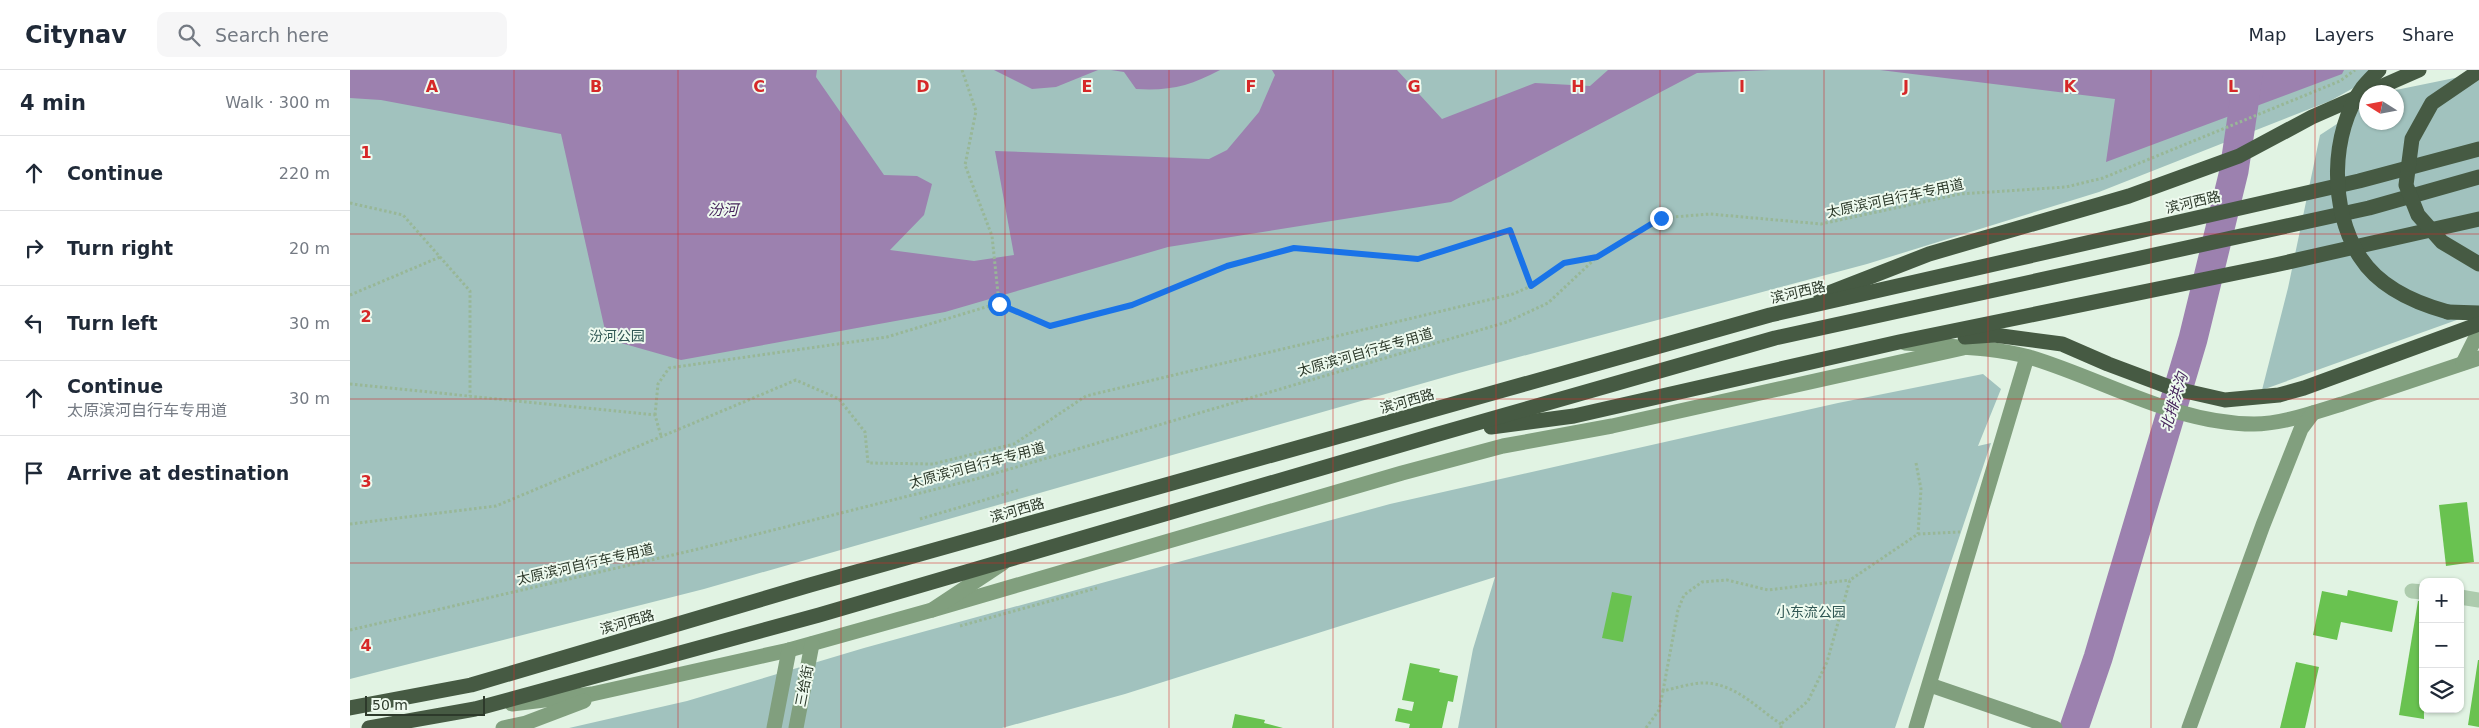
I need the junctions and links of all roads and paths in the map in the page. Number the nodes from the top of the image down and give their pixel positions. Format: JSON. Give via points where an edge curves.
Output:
{"nodes":[{"id":1,"x":962,"y":70,"type":"edge"},
{"id":2,"x":2355,"y":70,"type":"edge"},
{"id":3,"x":2379,"y":70,"type":"edge"},
{"id":4,"x":2419,"y":70,"type":"edge"},
{"id":5,"x":2479,"y":71,"type":"edge"},
{"id":6,"x":2479,"y":149,"type":"edge"},
{"id":7,"x":2479,"y":177,"type":"edge"},
{"id":8,"x":350,"y":202,"type":"edge"},
{"id":9,"x":2479,"y":219,"type":"edge"},
{"id":10,"x":440,"y":257,"type":"junction"},
{"id":11,"x":1597,"y":257,"type":"junction"},
{"id":12,"x":2479,"y":264,"type":"edge"},
{"id":13,"x":1531,"y":286,"type":"junction"},
{"id":14,"x":350,"y":295,"type":"edge"},
{"id":15,"x":999,"y":304,"type":"junction"},
{"id":16,"x":2479,"y":313,"type":"edge"},
{"id":17,"x":1770,"y":315,"type":"junction"},
{"id":18,"x":2479,"y":324,"type":"edge"},
{"id":19,"x":2479,"y":332,"type":"edge"},
{"id":20,"x":1899,"y":342,"type":"junction"},
{"id":21,"x":1963,"y":348,"type":"junction"},
{"id":22,"x":2027,"y":357,"type":"junction"},
{"id":23,"x":2479,"y":358,"type":"edge"},
{"id":24,"x":2463,"y":363,"type":"junction"},
{"id":25,"x":350,"y":384,"type":"edge"},
{"id":26,"x":470,"y":396,"type":"junction"},
{"id":27,"x":2313,"y":413,"type":"junction"},
{"id":28,"x":655,"y":415,"type":"junction"},
{"id":29,"x":1574,"y":416,"type":"junction"},
{"id":30,"x":1435,"y":435,"type":"junction"},
{"id":31,"x":661,"y":436,"type":"junction"},
{"id":32,"x":1503,"y":446,"type":"junction"},
{"id":33,"x":1916,"y":463,"type":"dead end"},
{"id":34,"x":1018,"y":490,"type":"dead end"},
{"id":35,"x":920,"y":519,"type":"dead end"},
{"id":36,"x":350,"y":524,"type":"edge"},
{"id":37,"x":1961,"y":532,"type":"dead end"},
{"id":38,"x":1918,"y":534,"type":"junction"},
{"id":39,"x":1007,"y":560,"type":"junction"},
{"id":40,"x":1850,"y":580,"type":"junction"},
{"id":41,"x":1097,"y":588,"type":"dead end"},
{"id":42,"x":2464,"y":598,"type":"edge"},
{"id":43,"x":2479,"y":600,"type":"edge"},
{"id":44,"x":932,"y":610,"type":"junction"},
{"id":45,"x":960,"y":626,"type":"dead end"},
{"id":46,"x":350,"y":630,"type":"edge"},
{"id":47,"x":812,"y":644,"type":"junction"},
{"id":48,"x":789,"y":650,"type":"junction"},
{"id":49,"x":1930,"y":685,"type":"junction"},
{"id":50,"x":618,"y":688,"type":"junction"},
{"id":51,"x":1663,"y":691,"type":"junction"},
{"id":52,"x":350,"y":708,"type":"edge"},
{"id":53,"x":475,"y":709,"type":"junction"},
{"id":54,"x":1781,"y":726,"type":"edge"},
{"id":55,"x":369,"y":728,"type":"edge"},
{"id":56,"x":503,"y":728,"type":"edge"},
{"id":57,"x":774,"y":728,"type":"edge"},
{"id":58,"x":796,"y":728,"type":"edge"},
{"id":59,"x":1646,"y":728,"type":"edge"},
{"id":60,"x":1916,"y":728,"type":"edge"},
{"id":61,"x":2055,"y":728,"type":"edge"},
{"id":62,"x":2189,"y":728,"type":"edge"}],
"edges":[{"from":1,"to":15,"type":"path","via":[[976,111],[965,165],[992,236]]},
{"from":2,"to":11,"type":"path","name":"太原滨河自行车专用道","via":[[2340,81],[2103,178],[2066,187],[1960,194],[1821,224],[1710,214],[1661,218]]},
{"from":3,"to":16,"type":"highway","bridge":true,"via":[[2363,87],[2343,127],[2337,168],[2345,224],[2360,257],[2382,281],[2417,303],[2448,312]]},
{"from":4,"to":17,"type":"highway","via":[[2336,106],[2239,156],[2129,196],[1929,254]]},
{"from":5,"to":12,"type":"highway","bridge":true,"via":[[2432,103],[2412,139],[2406,185],[2418,216],[2442,242]]},
{"from":6,"to":17,"type":"highway","name":"滨河西路","via":[[2324,189]]},
{"from":7,"to":30,"type":"highway","via":[[2321,219],[1775,338]]},
{"from":8,"to":10,"type":"path","via":[[404,215]]},
{"from":9,"to":20,"type":"highway"},
{"from":10,"to":14,"type":"path"},
{"from":10,"to":26,"type":"path","via":[[470,291]]},
{"from":11,"to":13,"type":"path","via":[[1564,263]]},
{"from":11,"to":46,"type":"path","name":"太原滨河自行车专用道","via":[[1548,303],[1498,325],[976,479],[694,550]]},
{"from":13,"to":15,"type":"path","via":[[1510,230],[1418,259],[1294,248],[1227,266],[1132,305],[1050,326]]},
{"from":13,"to":31,"type":"path","via":[[1503,296],[1086,396],[1014,444],[933,464],[868,463],[865,432],[839,399],[796,380]]},
{"from":15,"to":28,"type":"path","via":[[888,337],[669,368],[658,384]]},
{"from":17,"to":52,"type":"highway","name":"滨河西路","via":[[820,582],[470,685]]},
{"from":18,"to":20,"type":"highway","via":[[2304,388],[2225,400],[2172,388],[2062,344],[1994,335]]},
{"from":19,"to":24,"type":"street"},
{"from":20,"to":21,"type":"street"},
{"from":20,"to":29,"type":"highway"},
{"from":21,"to":22,"type":"street"},
{"from":21,"to":32,"type":"street","via":[[1612,426]]},
{"from":22,"to":27,"type":"street","via":[[2158,405],[2213,420],[2254,424]]},
{"from":22,"to":49,"type":"street"},
{"from":23,"to":24,"type":"street"},
{"from":24,"to":27,"type":"street"},
{"from":25,"to":26,"type":"path"},
{"from":26,"to":28,"type":"path"},
{"from":27,"to":62,"type":"street","via":[[2301,429],[2263,525]]},
{"from":28,"to":31,"type":"path"},
{"from":29,"to":30,"type":"highway"},
{"from":29,"to":32,"type":"street"},
{"from":30,"to":39,"type":"highway"},
{"from":31,"to":36,"type":"path","via":[[496,506]]},
{"from":32,"to":44,"type":"street"},
{"from":33,"to":38,"type":"path","via":[[1921,489]]},
{"from":34,"to":35,"type":"path"},
{"from":37,"to":38,"type":"path"},
{"from":38,"to":40,"type":"path"},
{"from":39,"to":44,"type":"street"},
{"from":39,"to":53,"type":"highway"},
{"from":40,"to":51,"type":"path","via":[[1768,590],[1728,580],[1702,582],[1684,595],[1678,610]]},
{"from":40,"to":54,"type":"path","via":[[1827,662],[1808,701]]},
{"from":41,"to":45,"type":"path"},
{"from":42,"to":43,"type":"street"},
{"from":44,"to":47,"type":"street"},
{"from":47,"to":48,"type":"street"},
{"from":47,"to":58,"type":"street","name":"三给街"},
{"from":48,"to":50,"type":"street"},
{"from":48,"to":57,"type":"street","name":"三给街"},
{"from":49,"to":60,"type":"street"},
{"from":49,"to":61,"type":"street"},
{"from":50,"to":53,"type":"street"},
{"from":50,"to":56,"type":"street","via":[[526,723]]},
{"from":51,"to":54,"type":"path","via":[[1707,683],[1731,689]]},
{"from":51,"to":59,"type":"path","via":[[1659,710]]},
{"from":53,"to":55,"type":"highway"}]}
